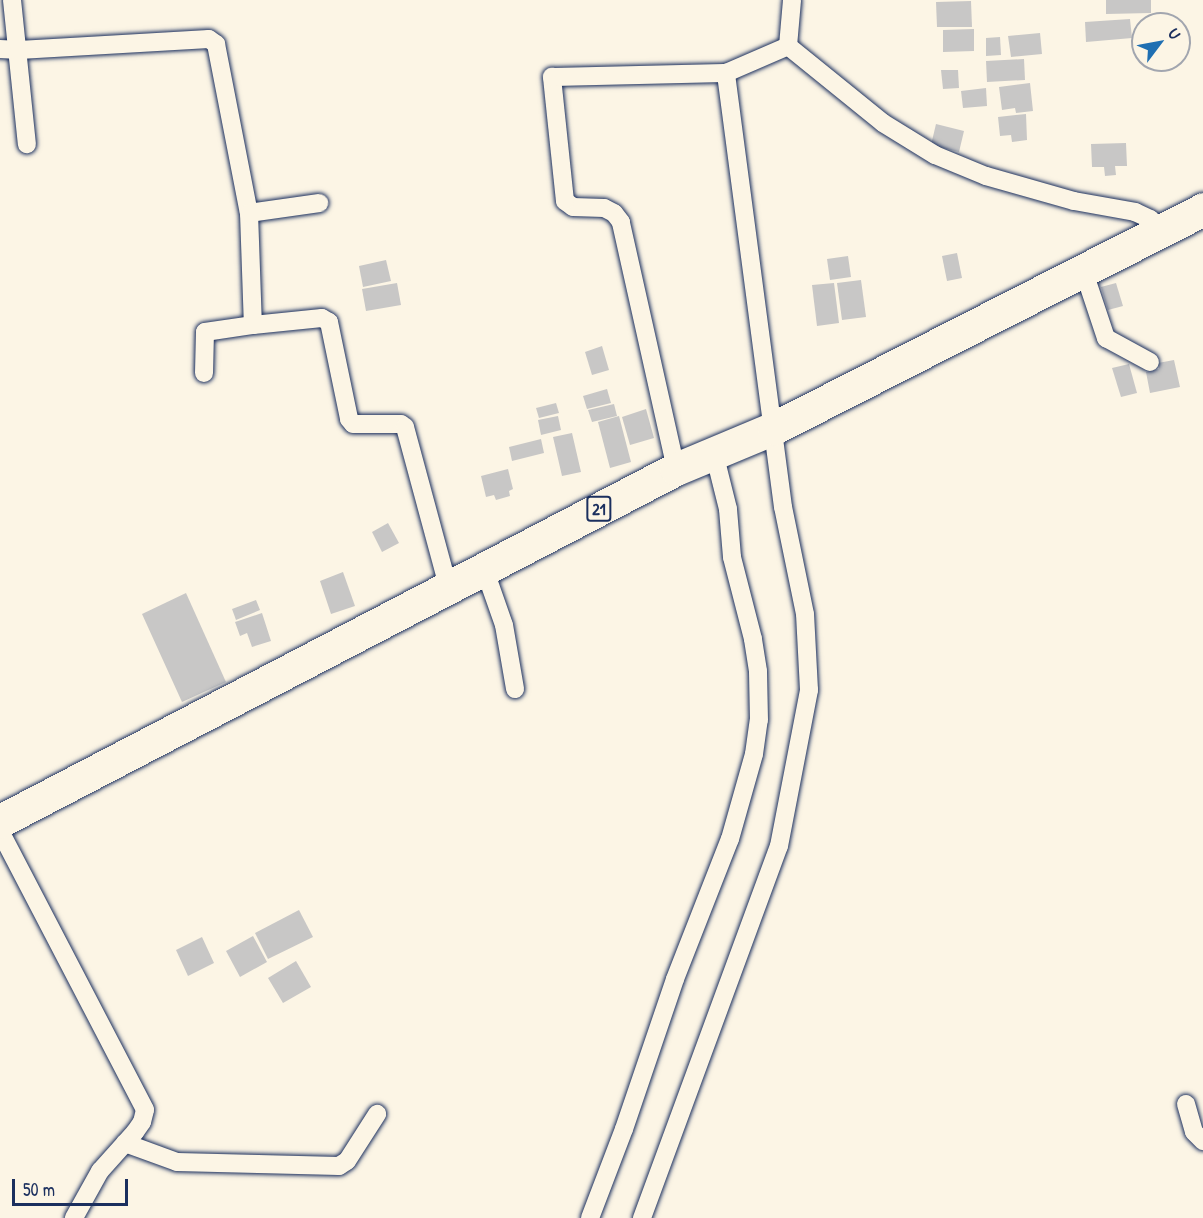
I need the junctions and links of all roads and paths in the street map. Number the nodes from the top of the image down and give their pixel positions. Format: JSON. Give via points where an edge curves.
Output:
{"nodes":[{"id":1,"x":12,"y":0,"type":"edge"},
{"id":2,"x":792,"y":0,"type":"edge"},
{"id":3,"x":788,"y":46,"type":"junction"},
{"id":4,"x":0,"y":49,"type":"edge"},
{"id":5,"x":19,"y":50,"type":"junction"},
{"id":6,"x":726,"y":73,"type":"junction"},
{"id":7,"x":27,"y":144,"type":"dead end"},
{"id":8,"x":319,"y":203,"type":"dead end"},
{"id":9,"x":1203,"y":209,"type":"edge"},
{"id":10,"x":249,"y":213,"type":"junction"},
{"id":11,"x":1161,"y":231,"type":"junction"},
{"id":12,"x":1084,"y":272,"type":"junction"},
{"id":13,"x":253,"y":325,"type":"junction"},
{"id":14,"x":1150,"y":362,"type":"dead end"},
{"id":15,"x":204,"y":373,"type":"dead end"},
{"id":16,"x":774,"y":428,"type":"junction"},
{"id":17,"x":714,"y":453,"type":"junction"},
{"id":18,"x":676,"y":469,"type":"junction"},
{"id":19,"x":484,"y":568,"type":"junction"},
{"id":20,"x":448,"y":586,"type":"junction"},
{"id":21,"x":515,"y":689,"type":"dead end"},
{"id":22,"x":0,"y":821,"type":"edge"},
{"id":23,"x":0,"y":831,"type":"edge"},
{"id":24,"x":1186,"y":1104,"type":"dead end"},
{"id":25,"x":377,"y":1114,"type":"dead end"},
{"id":26,"x":1203,"y":1141,"type":"edge"},
{"id":27,"x":125,"y":1143,"type":"junction"},
{"id":28,"x":74,"y":1218,"type":"edge"},
{"id":29,"x":590,"y":1218,"type":"edge"},
{"id":30,"x":642,"y":1218,"type":"edge"}],
"edges":[{"from":1,"to":5,"type":"street"},
{"from":2,"to":3,"type":"street"},
{"from":3,"to":6,"type":"street"},
{"from":3,"to":11,"type":"street","via":[[883,123],[935,155],[986,177],[1074,201],[1135,212],[1150,219]]},
{"from":4,"to":5,"type":"street"},
{"from":5,"to":7,"type":"street"},
{"from":5,"to":10,"type":"street","via":[[213,40],[237,140]]},
{"from":6,"to":16,"type":"street"},
{"from":6,"to":18,"type":"street","via":[[552,77],[565,201],[573,207],[604,208],[621,222]]},
{"from":8,"to":10,"type":"street"},
{"from":9,"to":11,"type":"highway","number":"21"},
{"from":10,"to":13,"type":"street"},
{"from":11,"to":12,"type":"highway","number":"21"},
{"from":12,"to":14,"type":"street","via":[[1106,338]]},
{"from":12,"to":16,"type":"highway","number":"21"},
{"from":13,"to":15,"type":"street","via":[[205,332]]},
{"from":13,"to":20,"type":"street","via":[[322,318],[329,322],[349,419],[353,424],[405,427]]},
{"from":16,"to":17,"type":"highway","number":"21"},
{"from":16,"to":30,"type":"street","via":[[783,507],[805,614],[809,690],[779,846]]},
{"from":17,"to":18,"type":"highway","number":"21"},
{"from":17,"to":29,"type":"street","via":[[758,671],[759,720],[754,754],[730,839]]},
{"from":18,"to":19,"type":"highway","number":"21"},
{"from":19,"to":20,"type":"highway","number":"21"},
{"from":19,"to":21,"type":"street","via":[[504,625]]},
{"from":20,"to":22,"type":"highway","number":"21"},
{"from":23,"to":27,"type":"street","via":[[143,1103],[145,1116]]},
{"from":24,"to":26,"type":"street","via":[[1194,1132]]},
{"from":25,"to":27,"type":"street","via":[[347,1161],[339,1166],[177,1162]]},
{"from":27,"to":28,"type":"street","via":[[100,1171]]}]}
